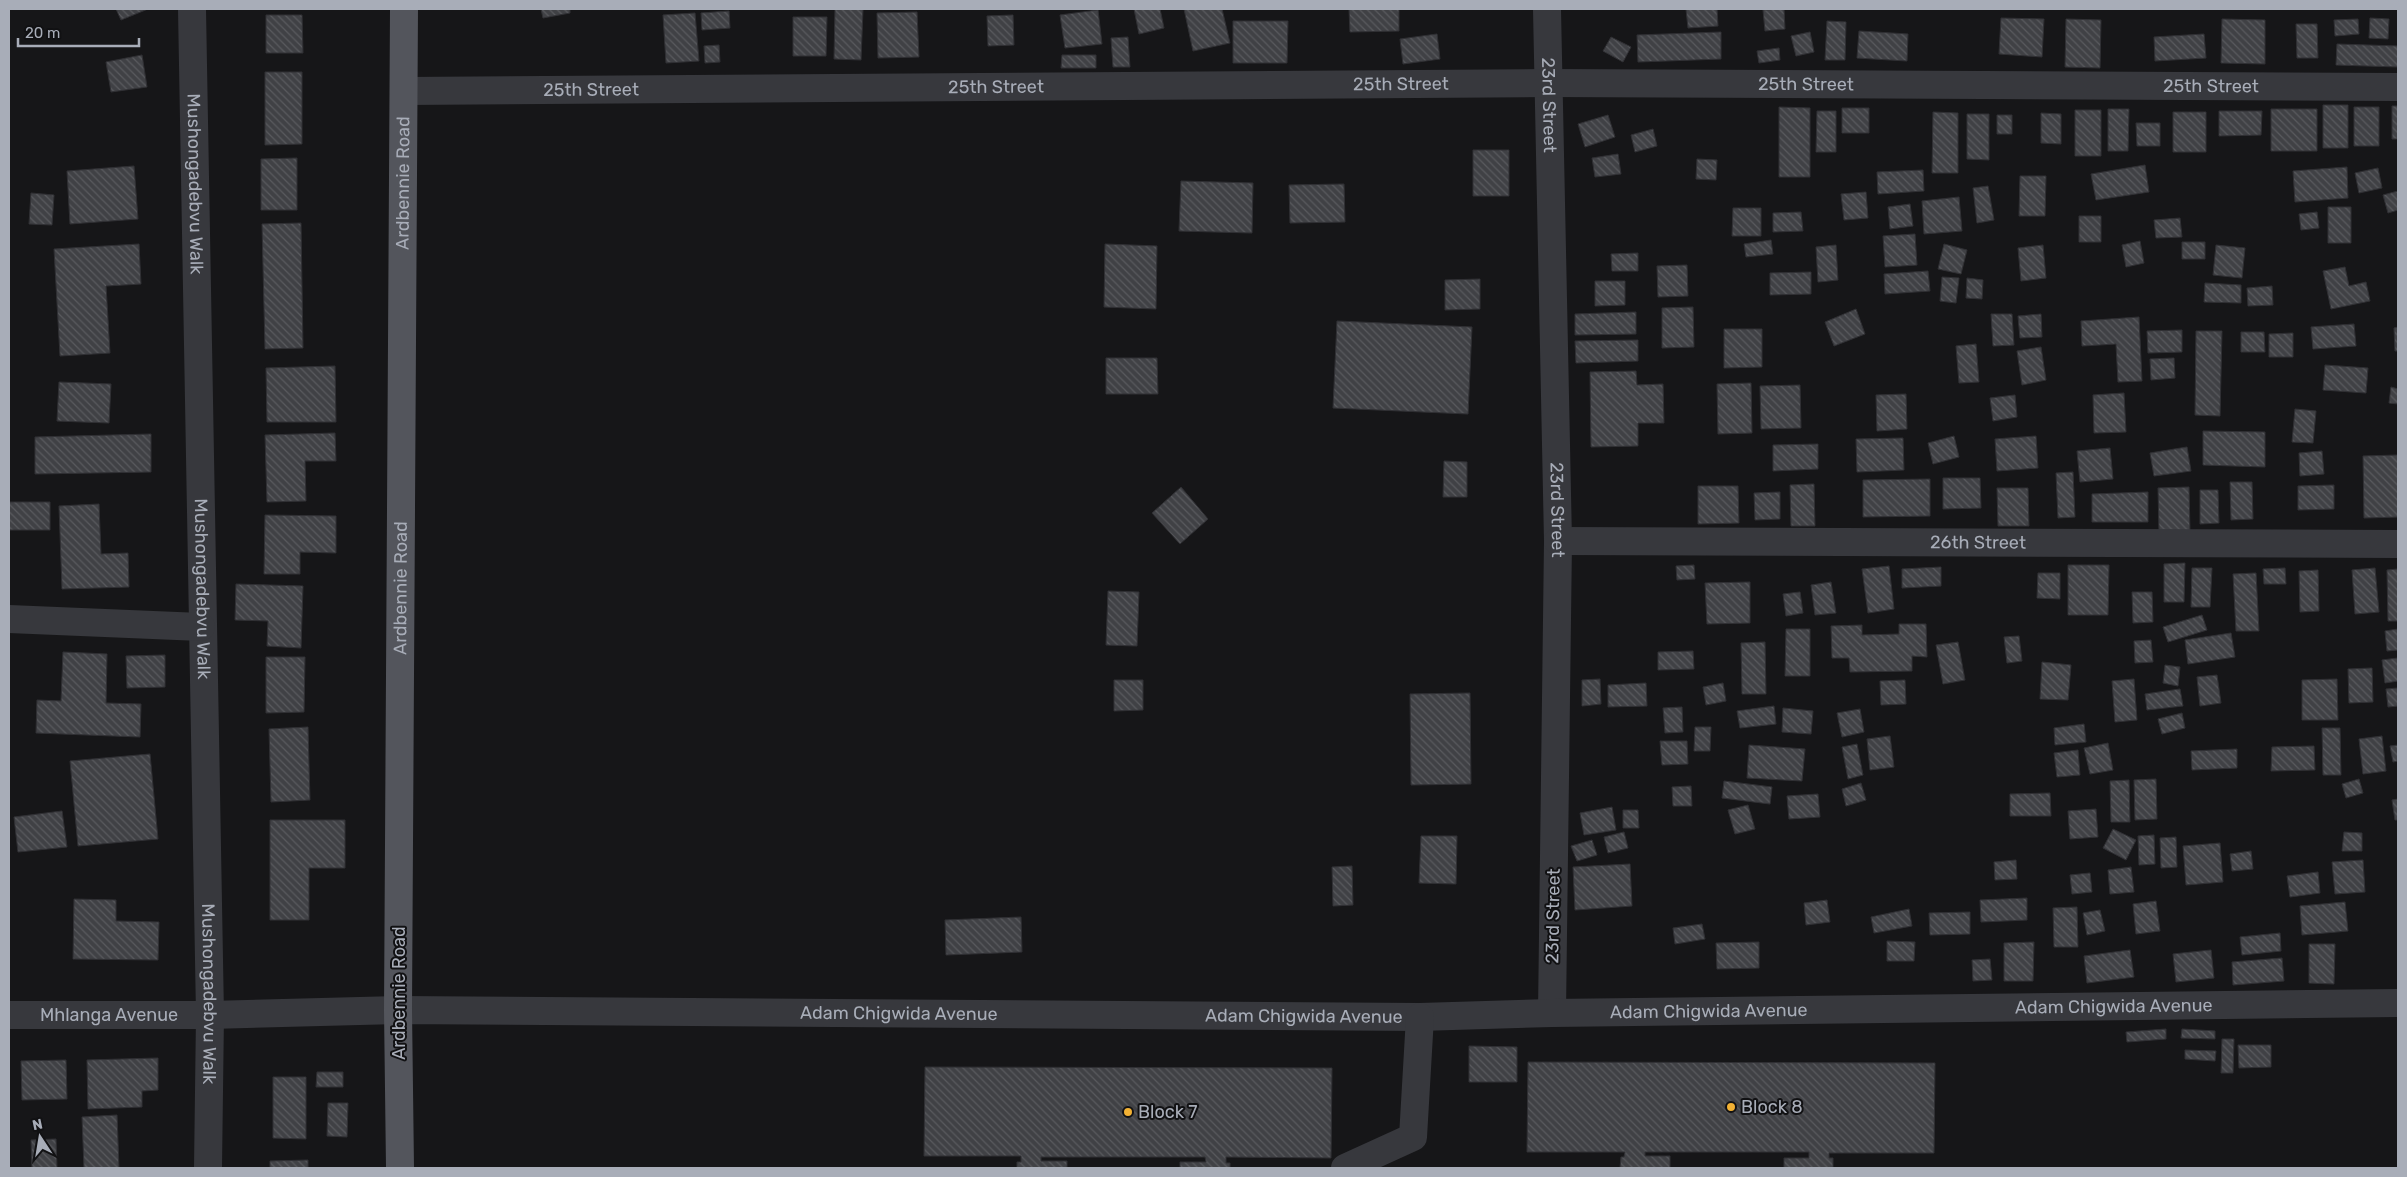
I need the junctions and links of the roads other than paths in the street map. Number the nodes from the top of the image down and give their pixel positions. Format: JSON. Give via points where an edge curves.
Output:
{"nodes":[{"id":1,"x":192,"y":9,"type":"edge"},
{"id":2,"x":404,"y":9,"type":"edge"},
{"id":3,"x":1546,"y":9,"type":"edge"},
{"id":4,"x":1547,"y":83,"type":"junction"},
{"id":5,"x":2398,"y":87,"type":"edge"},
{"id":6,"x":405,"y":91,"type":"junction"},
{"id":7,"x":1558,"y":540,"type":"junction"},
{"id":8,"x":2398,"y":544,"type":"edge"},
{"id":9,"x":9,"y":618,"type":"edge"},
{"id":10,"x":202,"y":627,"type":"junction"},
{"id":11,"x":2398,"y":1002,"type":"edge"},
{"id":12,"x":398,"y":1010,"type":"junction"},
{"id":13,"x":1552,"y":1013,"type":"junction"},
{"id":14,"x":9,"y":1015,"type":"edge"},
{"id":15,"x":210,"y":1015,"type":"junction"},
{"id":16,"x":1420,"y":1017,"type":"junction"},
{"id":17,"x":208,"y":1168,"type":"edge"},
{"id":18,"x":400,"y":1168,"type":"edge"},
{"id":19,"x":1345,"y":1168,"type":"edge"}],
"edges":[{"from":1,"to":10,"type":"street","name":"Mushongadebvu Walk"},
{"from":2,"to":6,"type":"main road","name":"Ardbennie Road"},
{"from":3,"to":4,"type":"street","name":"23rd Street"},
{"from":4,"to":5,"type":"street","name":"25th Street"},
{"from":4,"to":6,"type":"street","name":"25th Street"},
{"from":4,"to":7,"type":"street","name":"23rd Street"},
{"from":6,"to":12,"type":"main road","name":"Ardbennie Road"},
{"from":7,"to":8,"type":"street","name":"26th Street"},
{"from":7,"to":13,"type":"street","name":"23rd Street"},
{"from":9,"to":10,"type":"street"},
{"from":10,"to":15,"type":"street","name":"Mushongadebvu Walk"},
{"from":11,"to":13,"type":"street","name":"Adam Chigwida Avenue"},
{"from":12,"to":15,"type":"street","name":"Adam Chigwida Avenue"},
{"from":12,"to":16,"type":"street","name":"Adam Chigwida Avenue"},
{"from":12,"to":18,"type":"main road","name":"Ardbennie Road"},
{"from":13,"to":16,"type":"street","name":"Adam Chigwida Avenue"},
{"from":14,"to":15,"type":"street","name":"Mhlanga Avenue"},
{"from":15,"to":17,"type":"street","name":"Mushongadebvu Walk"},
{"from":16,"to":19,"type":"street","via":[[1413,1137]]}]}
